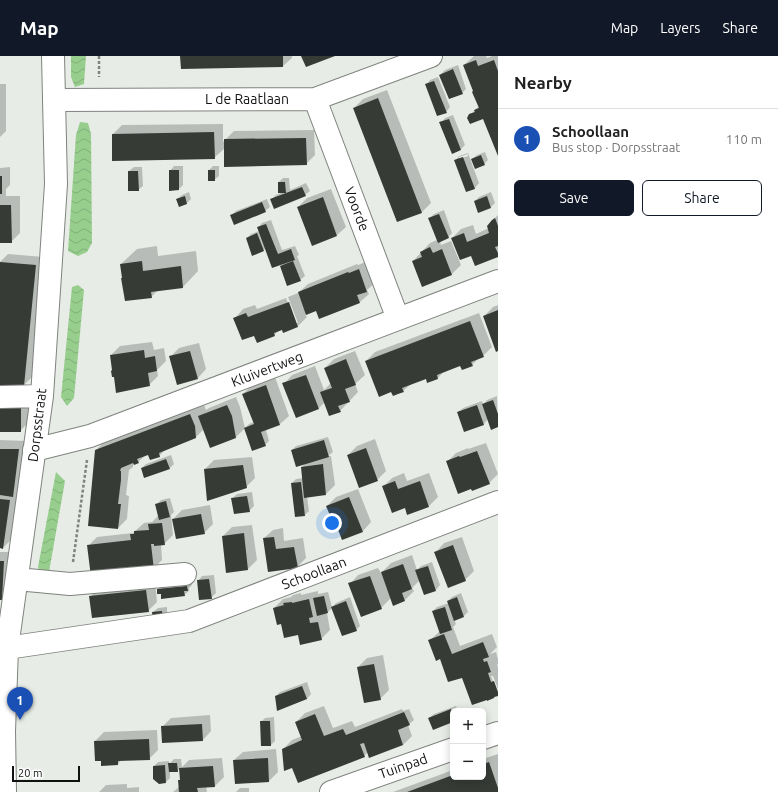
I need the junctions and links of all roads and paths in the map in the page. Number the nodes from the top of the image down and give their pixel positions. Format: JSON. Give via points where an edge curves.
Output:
{"nodes":[{"id":1,"x":53,"y":56,"type":"edge"},
{"id":2,"x":431,"y":56,"type":"edge"},
{"id":3,"x":54,"y":100,"type":"junction"},
{"id":4,"x":315,"y":100,"type":"junction"},
{"id":5,"x":498,"y":281,"type":"edge"},
{"id":6,"x":398,"y":319,"type":"junction"},
{"id":7,"x":42,"y":396,"type":"junction"},
{"id":8,"x":0,"y":397,"type":"edge"},
{"id":9,"x":90,"y":436,"type":"junction"},
{"id":10,"x":34,"y":450,"type":"junction"},
{"id":11,"x":498,"y":502,"type":"edge"},
{"id":12,"x":185,"y":574,"type":"dead end"},
{"id":13,"x":17,"y":580,"type":"junction"},
{"id":14,"x":70,"y":584,"type":"junction"},
{"id":15,"x":7,"y":648,"type":"junction"},
{"id":16,"x":498,"y":733,"type":"edge"},
{"id":17,"x":486,"y":737,"type":"edge"},
{"id":18,"x":450,"y":750,"type":"edge"},
{"id":19,"x":5,"y":792,"type":"edge"},
{"id":20,"x":331,"y":792,"type":"edge"}],
"edges":[{"from":1,"to":3,"type":"street","name":"Dorpsstraat"},
{"from":2,"to":4,"type":"street","name":"L de Raatlaan"},
{"from":3,"to":4,"type":"street","name":"L de Raatlaan"},
{"from":3,"to":7,"type":"street","name":"Dorpsstraat","via":[[56,184]]},
{"from":4,"to":6,"type":"street","name":"Voorde"},
{"from":5,"to":6,"type":"street","name":"Kluivertweg"},
{"from":6,"to":9,"type":"street","name":"Kluivertweg"},
{"from":7,"to":8,"type":"street"},
{"from":7,"to":10,"type":"street","name":"Dorpsstraat"},
{"from":9,"to":10,"type":"street","name":"Kluivertweg"},
{"from":9,"to":14,"type":"path"},
{"from":10,"to":13,"type":"street","name":"Dorpsstraat"},
{"from":11,"to":15,"type":"street","name":"Schoollaan","via":[[189,621]]},
{"from":12,"to":14,"type":"street"},
{"from":13,"to":14,"type":"street"},
{"from":13,"to":15,"type":"street","name":"Dorpsstraat"},
{"from":15,"to":19,"type":"street","name":"Dorpsstraat"},
{"from":16,"to":17,"type":"street"},
{"from":18,"to":20,"type":"street","name":"Tuinpad"}]}
